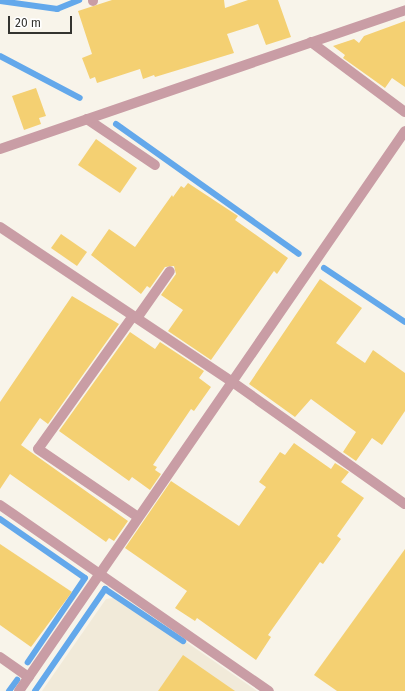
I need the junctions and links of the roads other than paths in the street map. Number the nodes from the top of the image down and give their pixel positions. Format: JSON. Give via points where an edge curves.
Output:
{"nodes":[{"id":1,"x":405,"y":10,"type":"edge"},
{"id":2,"x":311,"y":42,"type":"junction"},
{"id":3,"x":405,"y":112,"type":"edge"},
{"id":4,"x":87,"y":119,"type":"junction"},
{"id":5,"x":405,"y":131,"type":"edge"},
{"id":6,"x":0,"y":149,"type":"edge"},
{"id":7,"x":155,"y":165,"type":"dead end"},
{"id":8,"x":0,"y":228,"type":"edge"},
{"id":9,"x":170,"y":271,"type":"dead end"},
{"id":10,"x":135,"y":317,"type":"junction"},
{"id":11,"x":231,"y":381,"type":"junction"},
{"id":12,"x":405,"y":504,"type":"edge"},
{"id":13,"x":0,"y":505,"type":"edge"},
{"id":14,"x":138,"y":517,"type":"junction"},
{"id":15,"x":99,"y":574,"type":"junction"},
{"id":16,"x":0,"y":658,"type":"edge"},
{"id":17,"x":29,"y":677,"type":"junction"},
{"id":18,"x":19,"y":691,"type":"edge"},
{"id":19,"x":269,"y":691,"type":"edge"}],
"edges":[{"from":1,"to":2,"type":"street"},
{"from":2,"to":3,"type":"street"},
{"from":2,"to":4,"type":"street"},
{"from":4,"to":6,"type":"street"},
{"from":4,"to":7,"type":"street"},
{"from":5,"to":11,"type":"street"},
{"from":8,"to":10,"type":"street"},
{"from":9,"to":10,"type":"street"},
{"from":10,"to":11,"type":"street"},
{"from":10,"to":14,"type":"street","via":[[38,449]]},
{"from":11,"to":12,"type":"street"},
{"from":11,"to":14,"type":"street"},
{"from":13,"to":15,"type":"street"},
{"from":14,"to":15,"type":"street"},
{"from":15,"to":17,"type":"street"},
{"from":15,"to":19,"type":"street"},
{"from":16,"to":17,"type":"street"},
{"from":17,"to":18,"type":"street"}]}
